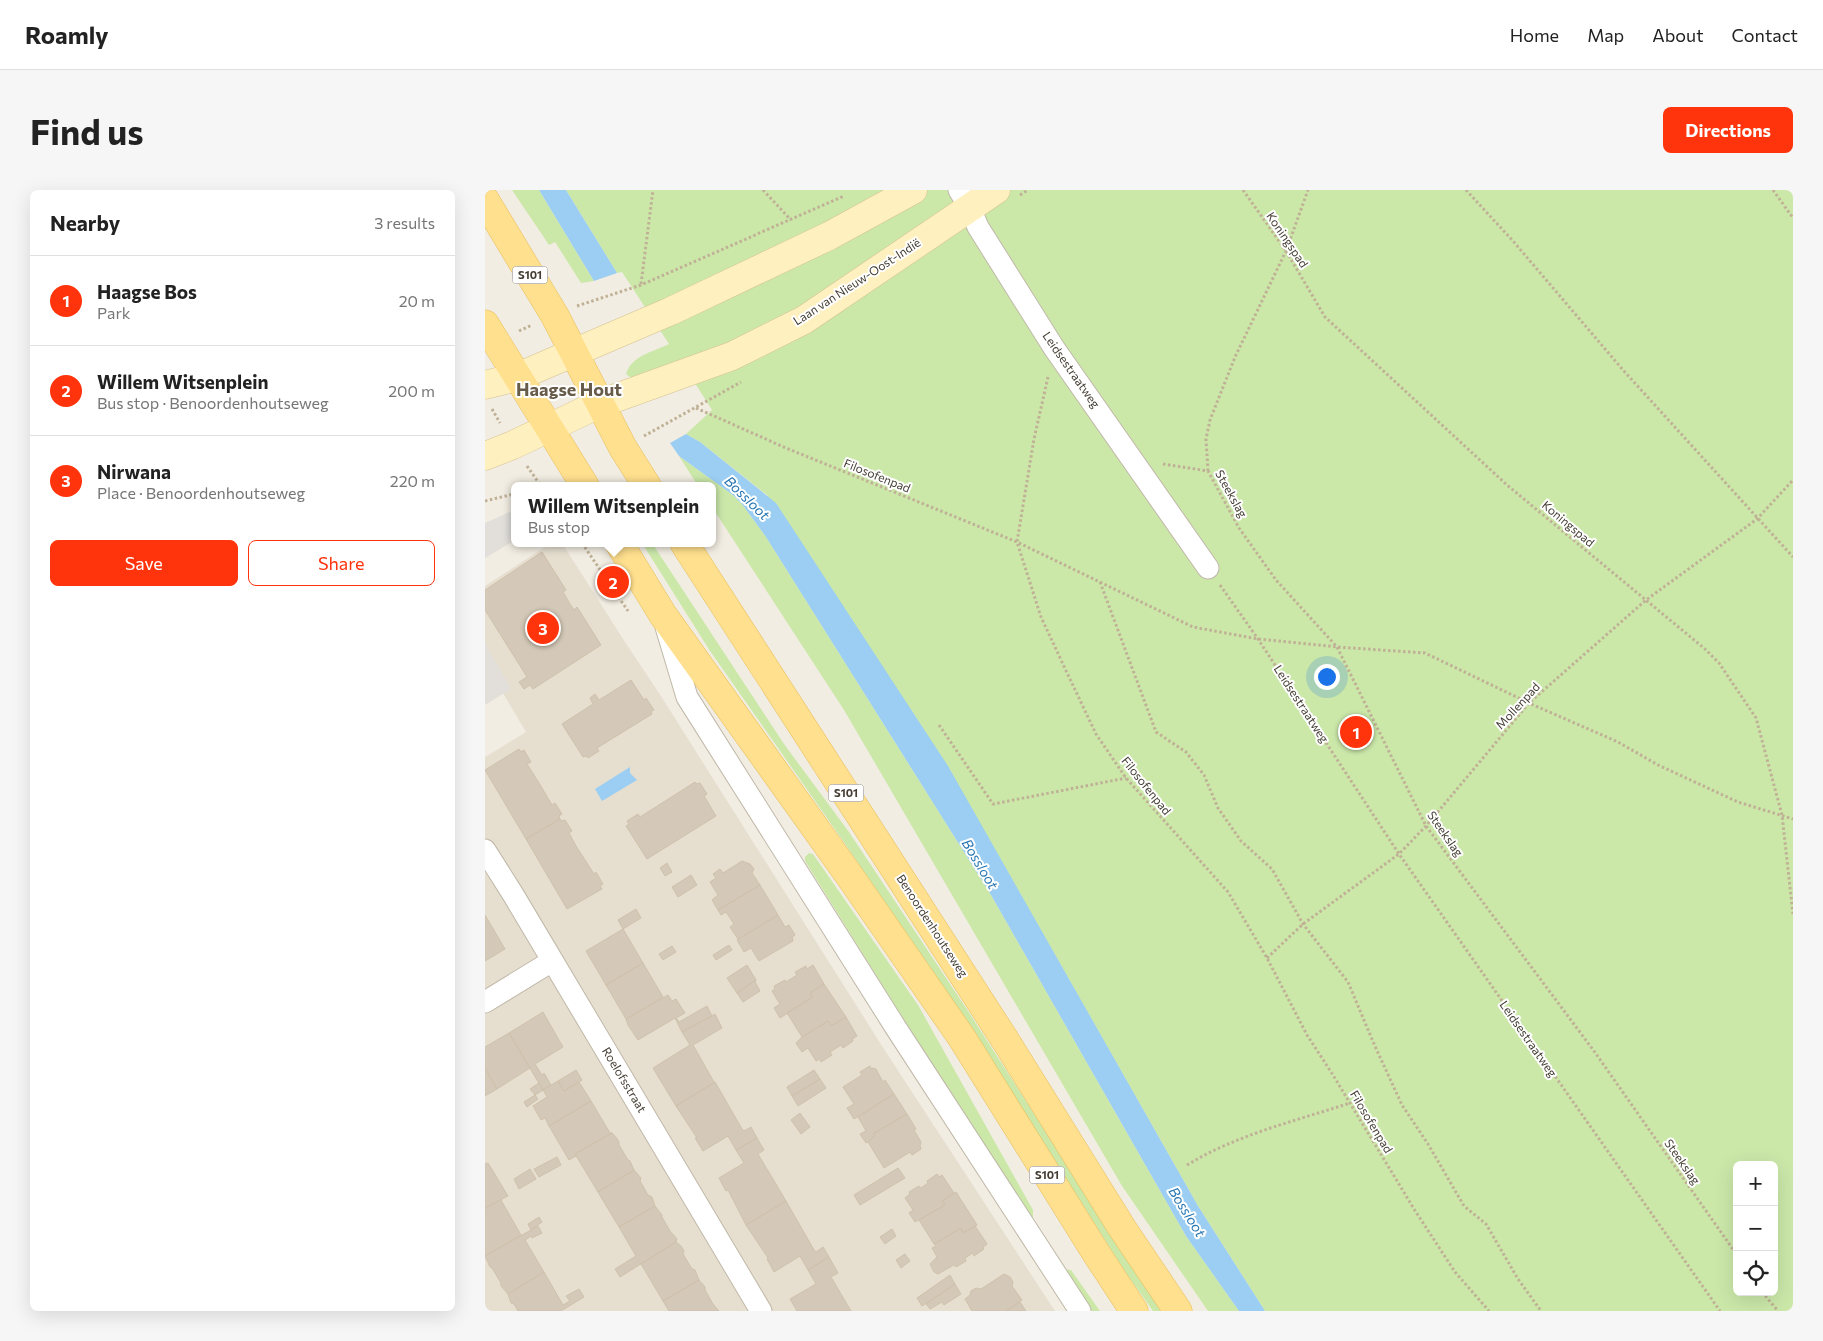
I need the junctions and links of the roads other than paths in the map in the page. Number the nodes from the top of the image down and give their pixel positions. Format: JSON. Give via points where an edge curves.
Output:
{"nodes":[{"id":1,"x":913,"y":190,"type":"edge"},
{"id":2,"x":996,"y":190,"type":"edge"},
{"id":3,"x":965,"y":199,"type":"edge"},
{"id":4,"x":485,"y":200,"type":"edge"},
{"id":5,"x":490,"y":332,"type":"edge"},
{"id":6,"x":572,"y":352,"type":"junction"},
{"id":7,"x":517,"y":377,"type":"junction"},
{"id":8,"x":485,"y":385,"type":"edge"},
{"id":9,"x":599,"y":404,"type":"junction"},
{"id":10,"x":549,"y":427,"type":"junction"},
{"id":11,"x":485,"y":456,"type":"edge"},
{"id":12,"x":583,"y":482,"type":"edge"},
{"id":13,"x":644,"y":482,"type":"edge"},
{"id":14,"x":621,"y":547,"type":"edge"},
{"id":15,"x":687,"y":547,"type":"edge"},
{"id":16,"x":1208,"y":568,"type":"road end"},
{"id":17,"x":663,"y":615,"type":"junction"},
{"id":18,"x":485,"y":850,"type":"edge"},
{"id":19,"x":552,"y":961,"type":"junction"},
{"id":20,"x":485,"y":1002,"type":"edge"},
{"id":21,"x":761,"y":1311,"type":"edge"},
{"id":22,"x":1080,"y":1311,"type":"edge"},
{"id":23,"x":1134,"y":1311,"type":"edge"},
{"id":24,"x":1178,"y":1311,"type":"edge"}],
"edges":[{"from":1,"to":6,"type":"main road","via":[[829,236],[689,303]]},
{"from":2,"to":3,"type":"main road","name":"Laan van Nieuw-Oost-Indië"},
{"from":3,"to":9,"type":"main road","name":"Laan van Nieuw-Oost-Indië","via":[[803,320],[732,356]]},
{"from":3,"to":16,"type":"street","name":"Leidsestraatweg","via":[[978,227],[1054,348]]},
{"from":4,"to":6,"type":"main road","number":"S101","via":[[555,316]]},
{"from":5,"to":7,"type":"main road"},
{"from":6,"to":7,"type":"main road"},
{"from":6,"to":9,"type":"main road","number":"S101"},
{"from":7,"to":8,"type":"main road"},
{"from":7,"to":10,"type":"main road"},
{"from":9,"to":10,"type":"main road","name":"Laan van Nieuw-Oost-Indië"},
{"from":9,"to":13,"type":"main road","number":"S101"},
{"from":10,"to":11,"type":"main road","name":"Laan van Nieuw-Oost-Indië"},
{"from":10,"to":12,"type":"main road"},
{"from":14,"to":17,"type":"main road","number":"S101"},
{"from":15,"to":24,"type":"main road","name":"Benoordenhoutseweg","number":"S101"},
{"from":17,"to":22,"type":"street","via":[[687,697]]},
{"from":17,"to":23,"type":"main road","number":"S101","via":[[961,1038]]},
{"from":18,"to":19,"type":"street","name":"Roelofsstraat"},
{"from":19,"to":20,"type":"street"},
{"from":19,"to":21,"type":"street","name":"Roelofsstraat"}]}
